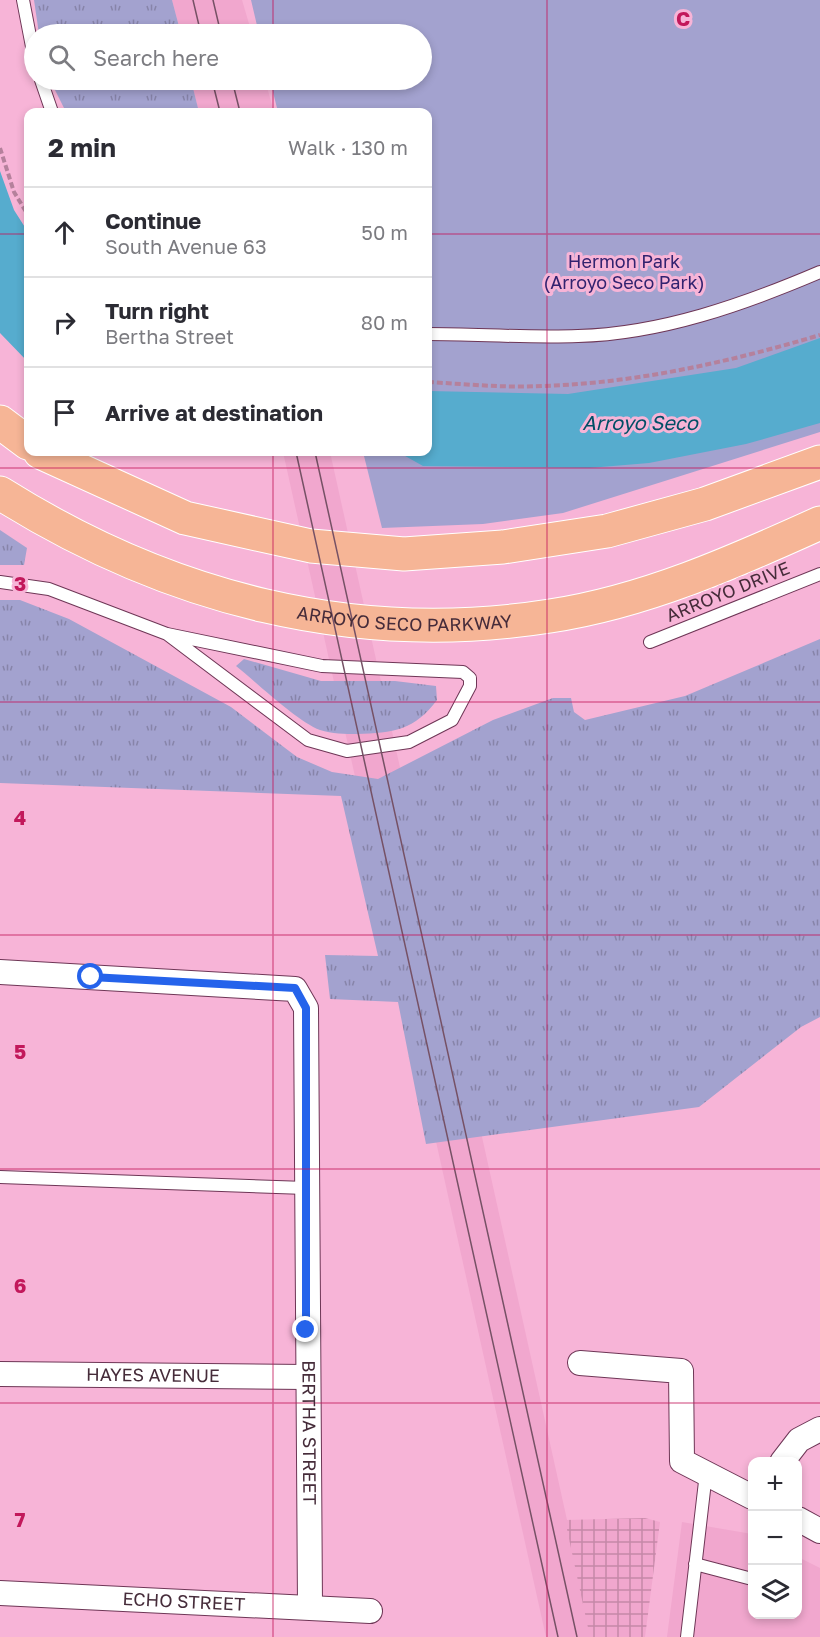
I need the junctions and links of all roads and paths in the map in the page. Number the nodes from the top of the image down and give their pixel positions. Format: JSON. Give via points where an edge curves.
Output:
{"nodes":[{"id":1,"x":23,"y":0,"type":"edge"},
{"id":2,"x":28,"y":24,"type":"edge"},
{"id":3,"x":44,"y":90,"type":"edge"},
{"id":4,"x":50,"y":108,"type":"edge"},
{"id":5,"x":0,"y":148,"type":"edge"},
{"id":6,"x":24,"y":208,"type":"edge"},
{"id":7,"x":820,"y":272,"type":"edge"},
{"id":8,"x":432,"y":334,"type":"edge"},
{"id":9,"x":820,"y":334,"type":"edge"},
{"id":10,"x":432,"y":382,"type":"edge"},
{"id":11,"x":0,"y":422,"type":"edge"},
{"id":12,"x":24,"y":440,"type":"edge"},
{"id":13,"x":49,"y":456,"type":"edge"},
{"id":14,"x":820,"y":462,"type":"edge"},
{"id":15,"x":0,"y":494,"type":"edge"},
{"id":16,"x":820,"y":523,"type":"edge"},
{"id":17,"x":820,"y":574,"type":"edge"},
{"id":18,"x":0,"y":582,"type":"edge"},
{"id":19,"x":167,"y":634,"type":"junction"},
{"id":20,"x":650,"y":642,"type":"dead end"},
{"id":21,"x":0,"y":972,"type":"edge"},
{"id":22,"x":0,"y":1177,"type":"edge"},
{"id":23,"x":306,"y":1188,"type":"junction"},
{"id":24,"x":579,"y":1363,"type":"dead end"},
{"id":25,"x":0,"y":1374,"type":"edge"},
{"id":26,"x":306,"y":1377,"type":"junction"},
{"id":27,"x":820,"y":1429,"type":"edge"},
{"id":28,"x":785,"y":1457,"type":"edge"},
{"id":29,"x":706,"y":1473,"type":"junction"},
{"id":30,"x":748,"y":1494,"type":"edge"},
{"id":31,"x":802,"y":1521,"type":"edge"},
{"id":32,"x":820,"y":1530,"type":"edge"},
{"id":33,"x":695,"y":1564,"type":"junction"},
{"id":34,"x":748,"y":1578,"type":"edge"},
{"id":35,"x":0,"y":1593,"type":"edge"},
{"id":36,"x":310,"y":1606,"type":"junction"},
{"id":37,"x":370,"y":1611,"type":"dead end"},
{"id":38,"x":690,"y":1635,"type":"edge"}],
"edges":[{"from":1,"to":2,"type":"lane"},
{"from":3,"to":4,"type":"lane"},
{"from":5,"to":6,"type":"path"},
{"from":7,"to":8,"type":"lane","via":[[738,304],[651,328],[579,336]]},
{"from":9,"to":10,"type":"path","via":[[747,357],[599,382],[540,387]]},
{"from":11,"to":12,"type":"highway"},
{"from":13,"to":14,"type":"highway","via":[[185,518],[310,546],[404,554],[503,547],[607,531],[705,504]]},
{"from":15,"to":16,"type":"highway","name":"ARROYO SECO PARKWAY","via":[[122,560],[187,584],[247,603],[388,624],[468,625],[551,616],[618,601],[689,579]]},
{"from":17,"to":20,"type":"lane","name":"ARROYO DRIVE"},
{"from":18,"to":19,"type":"lane","via":[[49,589]]},
{"from":19,"to":19,"type":"lane","via":[[308,740],[347,751],[410,742],[452,720],[470,686],[470,678],[463,672],[322,666]]},
{"from":21,"to":23,"type":"street","name":"BERTHA STREET","via":[[295,988],[306,1008]]},
{"from":22,"to":23,"type":"lane"},
{"from":23,"to":26,"type":"street","name":"BERTHA STREET"},
{"from":24,"to":29,"type":"street","via":[[681,1371],[682,1461]]},
{"from":25,"to":26,"type":"street","name":"HAYES AVENUE"},
{"from":26,"to":36,"type":"street","name":"BERTHA STREET"},
{"from":27,"to":28,"type":"street","via":[[799,1440]]},
{"from":29,"to":30,"type":"street"},
{"from":29,"to":33,"type":"lane"},
{"from":31,"to":32,"type":"street"},
{"from":33,"to":34,"type":"lane"},
{"from":33,"to":38,"type":"lane"},
{"from":35,"to":36,"type":"street","name":"ECHO STREET"},
{"from":36,"to":37,"type":"street","name":"ECHO STREET"}]}
